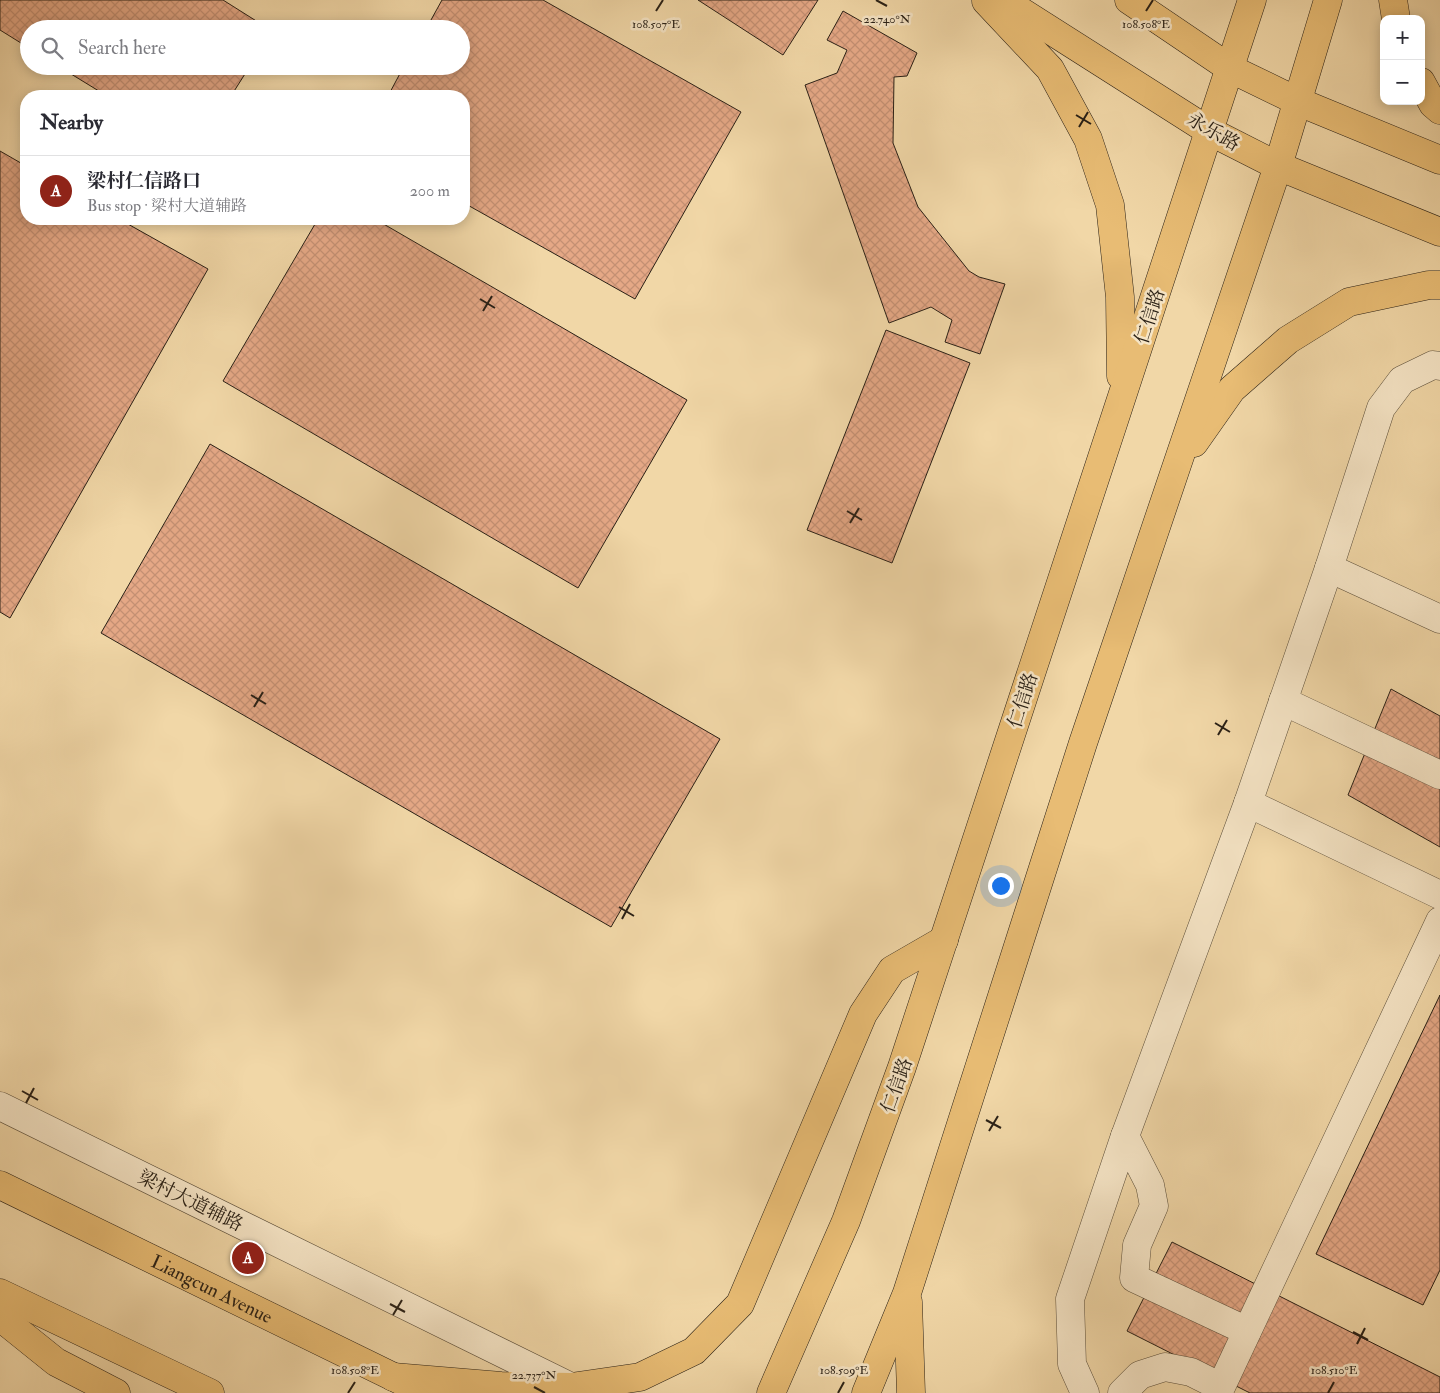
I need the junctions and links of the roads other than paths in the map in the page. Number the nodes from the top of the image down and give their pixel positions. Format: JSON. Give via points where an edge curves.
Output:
{"nodes":[{"id":1,"x":985,"y":0,"type":"edge"},
{"id":2,"x":1003,"y":0,"type":"edge"},
{"id":3,"x":1129,"y":0,"type":"edge"},
{"id":4,"x":1252,"y":0,"type":"edge"},
{"id":5,"x":1328,"y":0,"type":"edge"},
{"id":6,"x":1393,"y":0,"type":"edge"},
{"id":7,"x":1395,"y":15,"type":"edge"},
{"id":8,"x":1231,"y":69,"type":"junction"},
{"id":9,"x":1425,"y":89,"type":"edge"},
{"id":10,"x":1298,"y":102,"type":"junction"},
{"id":11,"x":1440,"y":110,"type":"edge"},
{"id":12,"x":1209,"y":130,"type":"junction"},
{"id":13,"x":1440,"y":160,"type":"edge"},
{"id":14,"x":1278,"y":166,"type":"junction"},
{"id":15,"x":1440,"y":232,"type":"edge"},
{"id":16,"x":1440,"y":285,"type":"edge"},
{"id":17,"x":1440,"y":366,"type":"edge"},
{"id":18,"x":1121,"y":400,"type":"junction"},
{"id":19,"x":1175,"y":472,"type":"junction"},
{"id":20,"x":1329,"y":568,"type":"junction"},
{"id":21,"x":1440,"y":619,"type":"edge"},
{"id":22,"x":1283,"y":701,"type":"junction"},
{"id":23,"x":1440,"y":775,"type":"edge"},
{"id":24,"x":1236,"y":797,"type":"junction"},
{"id":25,"x":1440,"y":895,"type":"edge"},
{"id":26,"x":1440,"y":921,"type":"edge"},
{"id":27,"x":944,"y":940,"type":"junction"},
{"id":28,"x":0,"y":1106,"type":"edge"},
{"id":29,"x":1124,"y":1136,"type":"junction"},
{"id":30,"x":0,"y":1185,"type":"edge"},
{"id":31,"x":0,"y":1293,"type":"edge"},
{"id":32,"x":907,"y":1293,"type":"junction"},
{"id":33,"x":0,"y":1317,"type":"edge"},
{"id":34,"x":1247,"y":1331,"type":"junction"},
{"id":35,"x":0,"y":1335,"type":"edge"},
{"id":36,"x":56,"y":1362,"type":"junction"},
{"id":37,"x":393,"y":1377,"type":"junction"},
{"id":38,"x":571,"y":1387,"type":"junction"},
{"id":39,"x":1225,"y":1390,"type":"edge"},
{"id":40,"x":116,"y":1393,"type":"edge"},
{"id":41,"x":210,"y":1393,"type":"edge"},
{"id":42,"x":425,"y":1393,"type":"edge"},
{"id":43,"x":771,"y":1393,"type":"edge"},
{"id":44,"x":866,"y":1393,"type":"edge"},
{"id":45,"x":911,"y":1393,"type":"edge"},
{"id":46,"x":1085,"y":1393,"type":"edge"},
{"id":47,"x":1122,"y":1393,"type":"edge"}],
"edges":[{"from":1,"to":18,"type":"main road","via":[[1050,69],[1088,139],[1110,205],[1120,296]]},
{"from":2,"to":12,"type":"main road","name":"永乐路"},
{"from":3,"to":8,"type":"main road"},
{"from":4,"to":8,"type":"main road","name":"仁信路"},
{"from":5,"to":10,"type":"main road"},
{"from":6,"to":7,"type":"main road"},
{"from":8,"to":10,"type":"main road"},
{"from":8,"to":12,"type":"main road","name":"仁信路"},
{"from":9,"to":11,"type":"main road"},
{"from":10,"to":13,"type":"main road"},
{"from":10,"to":14,"type":"main road"},
{"from":12,"to":14,"type":"main road","name":"永乐路"},
{"from":12,"to":18,"type":"main road","name":"仁信路"},
{"from":14,"to":15,"type":"main road","name":"永乐路"},
{"from":14,"to":19,"type":"main road"},
{"from":16,"to":19,"type":"main road","via":[[1349,302],[1288,340],[1232,389]]},
{"from":17,"to":20,"type":"street","via":[[1402,380],[1381,408]]},
{"from":18,"to":27,"type":"main road","name":"仁信路"},
{"from":19,"to":32,"type":"main road","via":[[1103,735]]},
{"from":20,"to":21,"type":"street"},
{"from":20,"to":22,"type":"street"},
{"from":22,"to":23,"type":"street"},
{"from":22,"to":24,"type":"street"},
{"from":24,"to":25,"type":"street"},
{"from":24,"to":29,"type":"street"},
{"from":26,"to":34,"type":"street"},
{"from":27,"to":38,"type":"main road","via":[[892,970],[863,1014],[740,1304],[694,1351],[640,1377]]},
{"from":27,"to":43,"type":"main road","name":"仁信路","via":[[846,1221]]},
{"from":28,"to":38,"type":"street","name":"梁村大道辅路"},
{"from":29,"to":34,"type":"street","via":[[1150,1185],[1154,1206],[1137,1245],[1134,1278]]},
{"from":29,"to":46,"type":"street","via":[[1070,1299],[1072,1364]]},
{"from":30,"to":37,"type":"main road","name":"Liangcun Avenue"},
{"from":31,"to":41,"type":"main road"},
{"from":32,"to":44,"type":"main road"},
{"from":32,"to":45,"type":"main road"},
{"from":33,"to":36,"type":"main road"},
{"from":34,"to":39,"type":"street"},
{"from":35,"to":36,"type":"street"},
{"from":36,"to":40,"type":"main road"},
{"from":37,"to":38,"type":"main road","via":[[501,1386]]},
{"from":37,"to":42,"type":"main road","name":"Liangcun Avenue"},
{"from":39,"to":47,"type":"street","via":[[1191,1372],[1166,1367],[1140,1375]]}]}
